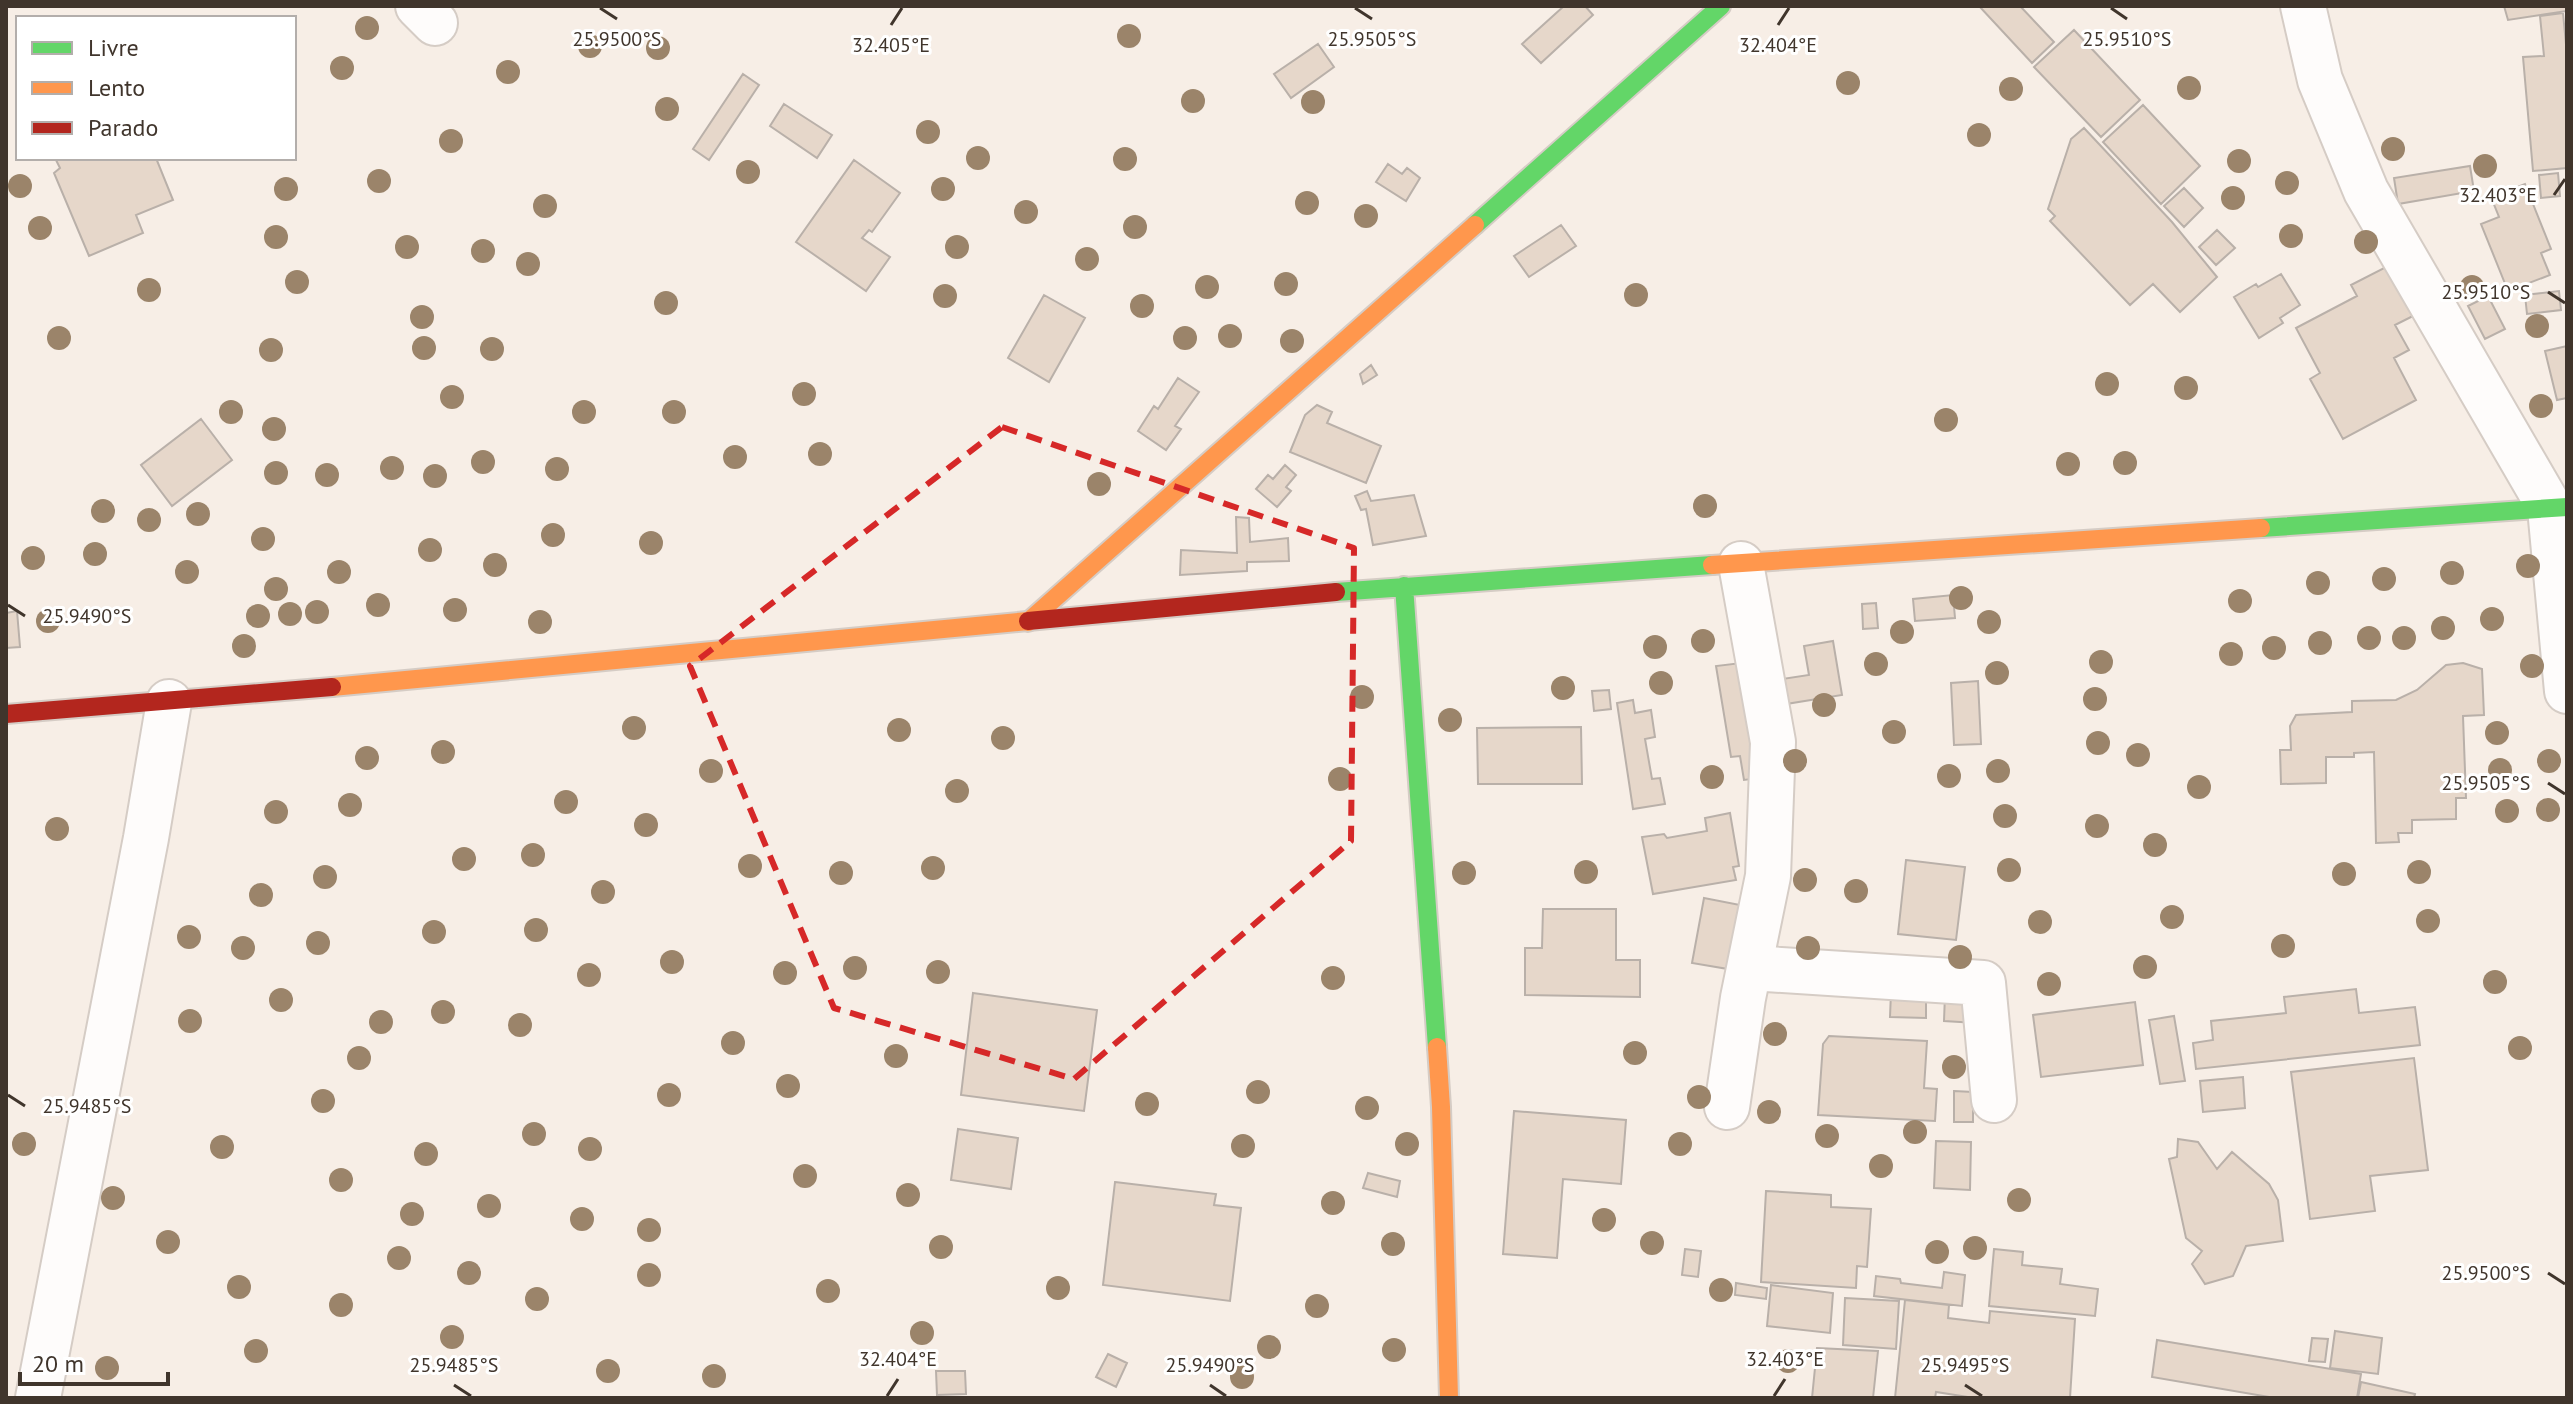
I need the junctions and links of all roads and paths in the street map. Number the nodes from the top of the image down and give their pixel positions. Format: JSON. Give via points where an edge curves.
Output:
{"nodes":[{"id":1,"x":1721,"y":6,"type":"edge"},
{"id":2,"x":2303,"y":6,"type":"edge"},
{"id":3,"x":2559,"y":508,"type":"edge"},
{"id":4,"x":1741,"y":564,"type":"junction"},
{"id":5,"x":1404,"y":586,"type":"junction"},
{"id":6,"x":1028,"y":622,"type":"junction"},
{"id":7,"x":2567,"y":691,"type":"edge"},
{"id":8,"x":169,"y":702,"type":"junction"},
{"id":9,"x":6,"y":714,"type":"edge"},
{"id":10,"x":1751,"y":968,"type":"junction"},
{"id":11,"x":1994,"y":1100,"type":"dead end"},
{"id":12,"x":1727,"y":1107,"type":"dead end"},
{"id":13,"x":38,"y":1398,"type":"edge"},
{"id":14,"x":1449,"y":1398,"type":"edge"}],
"edges":[{"from":1,"to":6,"type":"street"},
{"from":2,"to":3,"type":"street","via":[[2320,80],[2366,191]]},
{"from":3,"to":4,"type":"street"},
{"from":3,"to":7,"type":"street"},
{"from":4,"to":5,"type":"street"},
{"from":4,"to":10,"type":"street","via":[[1773,742],[1768,876]]},
{"from":5,"to":6,"type":"street"},
{"from":5,"to":14,"type":"street","via":[[1441,1107]]},
{"from":6,"to":8,"type":"street"},
{"from":8,"to":9,"type":"street"},
{"from":8,"to":13,"type":"street"},
{"from":10,"to":11,"type":"street","via":[[1983,983]]},
{"from":10,"to":12,"type":"street"}]}
